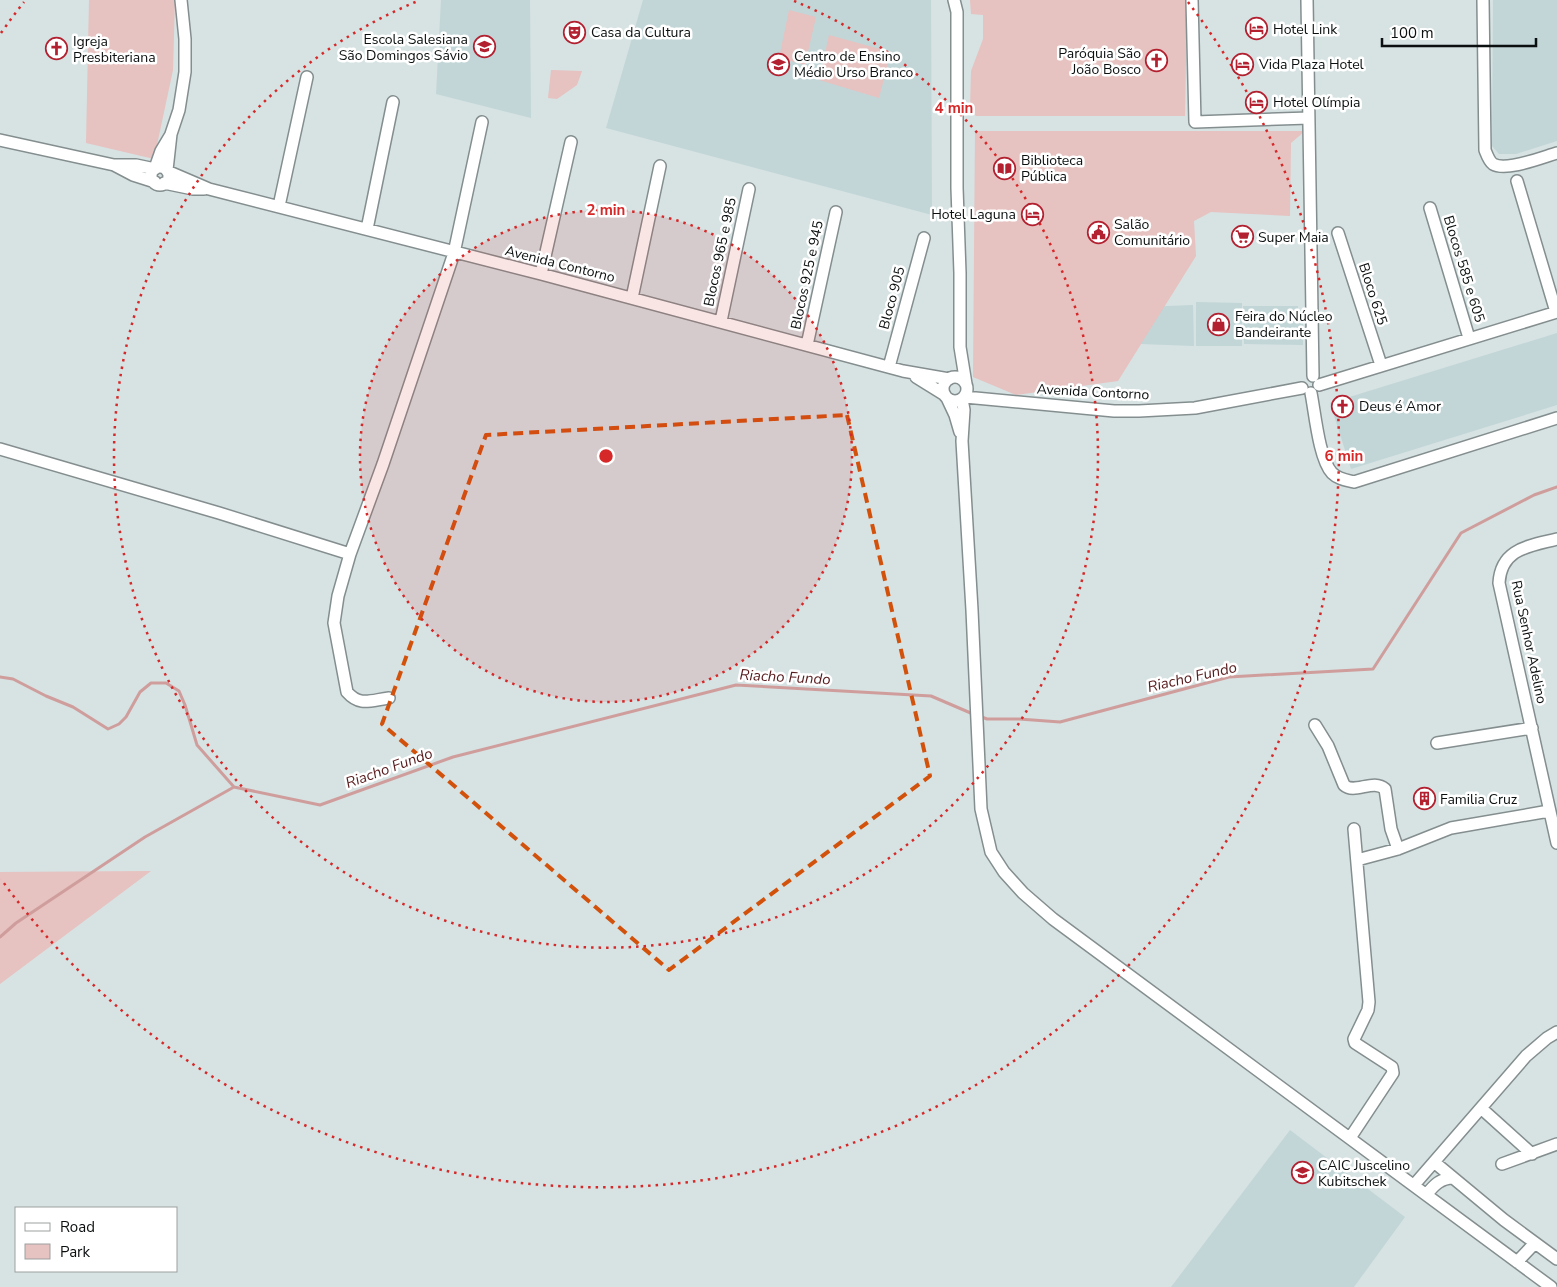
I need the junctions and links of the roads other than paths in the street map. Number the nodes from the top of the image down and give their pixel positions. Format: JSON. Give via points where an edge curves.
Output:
{"nodes":[{"id":1,"x":181,"y":0,"type":"edge"},
{"id":2,"x":188,"y":0,"type":"edge"},
{"id":3,"x":954,"y":0,"type":"edge"},
{"id":4,"x":960,"y":0,"type":"edge"},
{"id":5,"x":1192,"y":0,"type":"edge"},
{"id":6,"x":1307,"y":0,"type":"edge"},
{"id":7,"x":1484,"y":0,"type":"edge"},
{"id":8,"x":957,"y":12,"type":"junction"},
{"id":9,"x":183,"y":20,"type":"junction"},
{"id":10,"x":307,"y":77,"type":"dead end"},
{"id":11,"x":393,"y":102,"type":"dead end"},
{"id":12,"x":1309,"y":118,"type":"junction"},
{"id":13,"x":482,"y":122,"type":"dead end"},
{"id":14,"x":0,"y":140,"type":"edge"},
{"id":15,"x":571,"y":142,"type":"dead end"},
{"id":16,"x":1557,"y":153,"type":"edge"},
{"id":17,"x":114,"y":165,"type":"junction"},
{"id":18,"x":660,"y":166,"type":"dead end"},
{"id":19,"x":161,"y":170,"type":"junction"},
{"id":20,"x":1518,"y":181,"type":"dead end"},
{"id":21,"x":159,"y":183,"type":"junction"},
{"id":22,"x":208,"y":189,"type":"junction"},
{"id":23,"x":749,"y":189,"type":"dead end"},
{"id":24,"x":279,"y":206,"type":"junction"},
{"id":25,"x":1430,"y":208,"type":"dead end"},
{"id":26,"x":836,"y":212,"type":"dead end"},
{"id":27,"x":367,"y":229,"type":"junction"},
{"id":28,"x":1338,"y":233,"type":"dead end"},
{"id":29,"x":924,"y":238,"type":"dead end"},
{"id":30,"x":454,"y":253,"type":"junction"},
{"id":31,"x":541,"y":274,"type":"junction"},
{"id":32,"x":632,"y":298,"type":"junction"},
{"id":33,"x":1557,"y":312,"type":"edge"},
{"id":34,"x":721,"y":321,"type":"junction"},
{"id":35,"x":1469,"y":338,"type":"junction"},
{"id":36,"x":807,"y":345,"type":"junction"},
{"id":37,"x":960,"y":347,"type":"junction"},
{"id":38,"x":1381,"y":365,"type":"junction"},
{"id":39,"x":888,"y":367,"type":"junction"},
{"id":40,"x":903,"y":371,"type":"junction"},
{"id":41,"x":951,"y":379,"type":"junction"},
{"id":42,"x":1311,"y":385,"type":"junction"},
{"id":43,"x":965,"y":392,"type":"junction"},
{"id":44,"x":946,"y":397,"type":"junction"},
{"id":45,"x":1557,"y":418,"type":"edge"},
{"id":46,"x":962,"y":441,"type":"junction"},
{"id":47,"x":0,"y":449,"type":"edge"},
{"id":48,"x":1557,"y":539,"type":"edge"},
{"id":49,"x":350,"y":554,"type":"junction"},
{"id":50,"x":389,"y":698,"type":"dead end"},
{"id":51,"x":1316,"y":725,"type":"dead end"},
{"id":52,"x":1532,"y":728,"type":"junction"},
{"id":53,"x":1437,"y":743,"type":"dead end"},
{"id":54,"x":1551,"y":803,"type":"edge"},
{"id":55,"x":1354,"y":829,"type":"dead end"},
{"id":56,"x":1557,"y":843,"type":"edge"},
{"id":57,"x":1398,"y":849,"type":"junction"},
{"id":58,"x":1357,"y":860,"type":"junction"},
{"id":59,"x":1557,"y":1032,"type":"edge"},
{"id":60,"x":1482,"y":1109,"type":"junction"},
{"id":61,"x":1350,"y":1138,"type":"junction"},
{"id":62,"x":1557,"y":1144,"type":"edge"},
{"id":63,"x":1532,"y":1154,"type":"junction"},
{"id":64,"x":1434,"y":1162,"type":"junction"},
{"id":65,"x":1502,"y":1164,"type":"dead end"},
{"id":66,"x":1453,"y":1178,"type":"junction"},
{"id":67,"x":1414,"y":1185,"type":"junction"},
{"id":68,"x":1427,"y":1194,"type":"junction"},
{"id":69,"x":1535,"y":1243,"type":"junction"},
{"id":70,"x":1557,"y":1259,"type":"edge"},
{"id":71,"x":1518,"y":1262,"type":"junction"},
{"id":72,"x":1551,"y":1287,"type":"edge"}],
"edges":[{"from":1,"to":9,"type":"street"},
{"from":2,"to":9,"type":"street"},
{"from":3,"to":8,"type":"street"},
{"from":4,"to":8,"type":"street"},
{"from":5,"to":12,"type":"street","via":[[1195,122]]},
{"from":6,"to":12,"type":"street"},
{"from":7,"to":16,"type":"street","via":[[1485,150],[1497,166],[1506,167]]},
{"from":8,"to":37,"type":"street"},
{"from":9,"to":19,"type":"street","via":[[185,72],[179,110]]},
{"from":10,"to":24,"type":"street"},
{"from":11,"to":27,"type":"street"},
{"from":12,"to":42,"type":"street"},
{"from":13,"to":30,"type":"street"},
{"from":14,"to":17,"type":"street","name":"Avenida Contorno"},
{"from":15,"to":31,"type":"street"},
{"from":17,"to":19,"type":"street","name":"Avenida Contorno","via":[[136,164]]},
{"from":17,"to":21,"type":"street","name":"Avenida Contorno"},
{"from":18,"to":32,"type":"street"},
{"from":19,"to":21,"type":"street","via":[[151,174],[152,180]]},
{"from":19,"to":22,"type":"street","name":"Avenida Contorno"},
{"from":20,"to":33,"type":"street"},
{"from":21,"to":22,"type":"street","name":"Avenida Contorno"},
{"from":22,"to":24,"type":"street","name":"Avenida Contorno"},
{"from":23,"to":34,"type":"street","name":"Blocos 965 e 985"},
{"from":24,"to":27,"type":"street","name":"Avenida Contorno"},
{"from":25,"to":35,"type":"street","name":"Blocos 585 e 605"},
{"from":26,"to":36,"type":"street","name":"Blocos 925 e 945"},
{"from":27,"to":30,"type":"street","name":"Avenida Contorno"},
{"from":28,"to":38,"type":"street","name":"Bloco 625"},
{"from":29,"to":39,"type":"street","name":"Bloco 905"},
{"from":30,"to":31,"type":"street","name":"Avenida Contorno"},
{"from":30,"to":49,"type":"street"},
{"from":31,"to":32,"type":"street","name":"Avenida Contorno"},
{"from":32,"to":34,"type":"street","name":"Avenida Contorno"},
{"from":33,"to":35,"type":"street","name":"Avenida Contorno"},
{"from":34,"to":36,"type":"street","name":"Avenida Contorno"},
{"from":35,"to":38,"type":"street","name":"Avenida Contorno"},
{"from":36,"to":39,"type":"street","name":"Avenida Contorno"},
{"from":37,"to":41,"type":"street"},
{"from":37,"to":43,"type":"street"},
{"from":38,"to":42,"type":"street","name":"Avenida Contorno"},
{"from":39,"to":40,"type":"street","name":"Avenida Contorno"},
{"from":40,"to":41,"type":"street","name":"Avenida Contorno"},
{"from":40,"to":44,"type":"street","name":"Avenida Contorno"},
{"from":41,"to":43,"type":"street","via":[[960,378]]},
{"from":41,"to":44,"type":"street","via":[[944,386]]},
{"from":42,"to":43,"type":"street","name":"Avenida Contorno","via":[[1179,410],[1114,411],[1000,401]]},
{"from":42,"to":45,"type":"street","via":[[1325,461],[1341,480],[1354,482]]},
{"from":43,"to":44,"type":"street","via":[[956,401]]},
{"from":43,"to":46,"type":"street"},
{"from":44,"to":46,"type":"street"},
{"from":46,"to":61,"type":"street","via":[[981,809],[991,852],[1023,893],[1053,919]]},
{"from":47,"to":49,"type":"street"},
{"from":48,"to":52,"type":"street","name":"Rua Senhor Adelino","via":[[1518,549],[1500,571],[1499,583]]},
{"from":49,"to":50,"type":"street","via":[[334,623],[347,692],[359,702]]},
{"from":51,"to":57,"type":"street","via":[[1347,788],[1378,785],[1385,789]]},
{"from":52,"to":53,"type":"street"},
{"from":52,"to":54,"type":"street","name":"Rua Senhor Adelino"},
{"from":54,"to":56,"type":"street","name":"Rua Senhor Adelino"},
{"from":54,"to":57,"type":"street","via":[[1451,828]]},
{"from":55,"to":58,"type":"street"},
{"from":57,"to":58,"type":"street"},
{"from":58,"to":61,"type":"street","via":[[1368,1010],[1354,1039],[1394,1070]]},
{"from":59,"to":60,"type":"street","via":[[1526,1056]]},
{"from":60,"to":63,"type":"street"},
{"from":60,"to":64,"type":"street"},
{"from":61,"to":67,"type":"street"},
{"from":62,"to":63,"type":"street"},
{"from":63,"to":65,"type":"street"},
{"from":64,"to":66,"type":"street"},
{"from":64,"to":67,"type":"street"},
{"from":66,"to":68,"type":"street","via":[[1443,1179]]},
{"from":66,"to":69,"type":"street"},
{"from":67,"to":68,"type":"street"},
{"from":68,"to":71,"type":"street"},
{"from":69,"to":70,"type":"street"},
{"from":69,"to":71,"type":"street"},
{"from":71,"to":72,"type":"street"}]}
